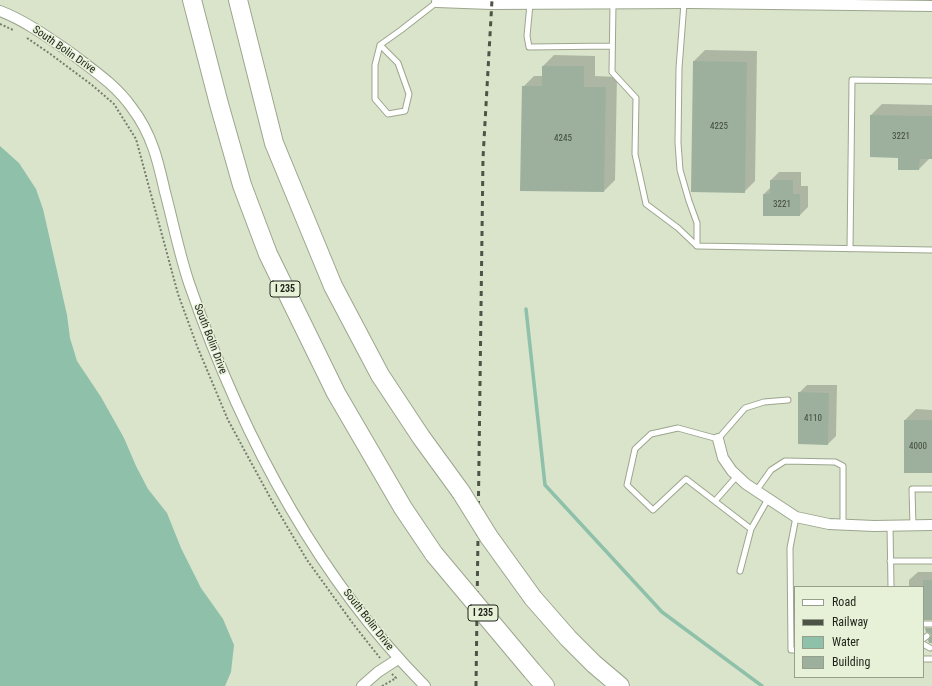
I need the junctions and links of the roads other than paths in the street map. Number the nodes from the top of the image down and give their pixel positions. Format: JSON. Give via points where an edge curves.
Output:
{"nodes":[{"id":1,"x":192,"y":0,"type":"edge"},
{"id":2,"x":238,"y":0,"type":"edge"},
{"id":3,"x":435,"y":1,"type":"edge"},
{"id":4,"x":794,"y":2,"type":"edge"},
{"id":5,"x":613,"y":3,"type":"junction"},
{"id":6,"x":684,"y":3,"type":"junction"},
{"id":7,"x":530,"y":4,"type":"junction"},
{"id":8,"x":932,"y":6,"type":"edge"},
{"id":9,"x":0,"y":11,"type":"edge"},
{"id":10,"x":380,"y":45,"type":"junction"},
{"id":11,"x":612,"y":46,"type":"junction"},
{"id":12,"x":932,"y":82,"type":"edge"},
{"id":13,"x":697,"y":246,"type":"junction"},
{"id":14,"x":850,"y":249,"type":"junction"},
{"id":15,"x":932,"y":250,"type":"edge"},
{"id":16,"x":788,"y":400,"type":"dead end"},
{"id":17,"x":718,"y":439,"type":"junction"},
{"id":18,"x":737,"y":476,"type":"junction"},
{"id":19,"x":932,"y":489,"type":"edge"},
{"id":20,"x":756,"y":491,"type":"junction"},
{"id":21,"x":768,"y":499,"type":"junction"},
{"id":22,"x":715,"y":501,"type":"junction"},
{"id":23,"x":796,"y":517,"type":"junction"},
{"id":24,"x":843,"y":524,"type":"junction"},
{"id":25,"x":932,"y":525,"type":"edge"},
{"id":26,"x":890,"y":526,"type":"junction"},
{"id":27,"x":913,"y":526,"type":"junction"},
{"id":28,"x":751,"y":529,"type":"junction"},
{"id":29,"x":890,"y":561,"type":"junction"},
{"id":30,"x":932,"y":561,"type":"edge"},
{"id":31,"x":740,"y":571,"type":"dead end"},
{"id":32,"x":891,"y":586,"type":"edge"},
{"id":33,"x":924,"y":645,"type":"edge"},
{"id":34,"x":930,"y":648,"type":"dead end"},
{"id":35,"x":794,"y":650,"type":"edge"},
{"id":36,"x":398,"y":659,"type":"junction"},
{"id":37,"x":362,"y":686,"type":"edge"},
{"id":38,"x":425,"y":686,"type":"edge"},
{"id":39,"x":545,"y":686,"type":"edge"},
{"id":40,"x":620,"y":686,"type":"edge"}],
"edges":[{"from":1,"to":39,"type":"highway","number":"I 235","bridge":true,"via":[[242,185],[268,254],[336,392],[403,508],[434,554]]},
{"from":2,"to":40,"type":"highway","bridge":true,"via":[[274,143],[333,286],[380,375],[533,598],[568,638]]},
{"from":3,"to":7,"type":"street"},
{"from":3,"to":10,"type":"lane"},
{"from":4,"to":6,"type":"street"},
{"from":4,"to":8,"type":"street"},
{"from":5,"to":6,"type":"street"},
{"from":5,"to":7,"type":"street"},
{"from":5,"to":11,"type":"lane"},
{"from":6,"to":13,"type":"lane","via":[[679,68],[678,143],[680,170],[688,202],[697,223]]},
{"from":7,"to":11,"type":"lane","via":[[527,36],[529,47]]},
{"from":9,"to":36,"type":"street","name":"South Bolin Drive","via":[[41,32],[104,78],[132,108],[147,132],[155,151],[182,262],[192,292],[218,363],[258,449],[286,502],[335,578]]},
{"from":10,"to":10,"type":"lane","via":[[375,65],[375,99],[388,114],[406,111],[409,94],[398,63]]},
{"from":11,"to":13,"type":"lane","via":[[612,72],[636,98],[635,154],[646,204]]},
{"from":12,"to":14,"type":"lane","via":[[852,80]]},
{"from":13,"to":14,"type":"lane"},
{"from":14,"to":15,"type":"lane"},
{"from":16,"to":17,"type":"lane","via":[[764,402],[745,408]]},
{"from":17,"to":18,"type":"street","via":[[723,458]]},
{"from":17,"to":22,"type":"lane","via":[[678,428],[651,434],[635,449],[627,485],[653,510],[686,479]]},
{"from":18,"to":20,"type":"street"},
{"from":18,"to":22,"type":"lane"},
{"from":19,"to":27,"type":"lane","via":[[912,489]]},
{"from":20,"to":21,"type":"street"},
{"from":20,"to":24,"type":"lane","via":[[771,470],[785,461],[835,462],[843,466]]},
{"from":21,"to":23,"type":"street"},
{"from":21,"to":28,"type":"lane"},
{"from":22,"to":28,"type":"lane"},
{"from":23,"to":24,"type":"street","via":[[829,524]]},
{"from":23,"to":35,"type":"lane","via":[[790,548],[791,650]]},
{"from":24,"to":26,"type":"street"},
{"from":25,"to":27,"type":"street"},
{"from":26,"to":27,"type":"street"},
{"from":26,"to":29,"type":"lane"},
{"from":28,"to":31,"type":"lane"},
{"from":29,"to":30,"type":"lane"},
{"from":29,"to":32,"type":"lane"},
{"from":33,"to":34,"type":"lane"},
{"from":36,"to":37,"type":"street"},
{"from":36,"to":38,"type":"street","name":"South Bolin Drive"}]}
